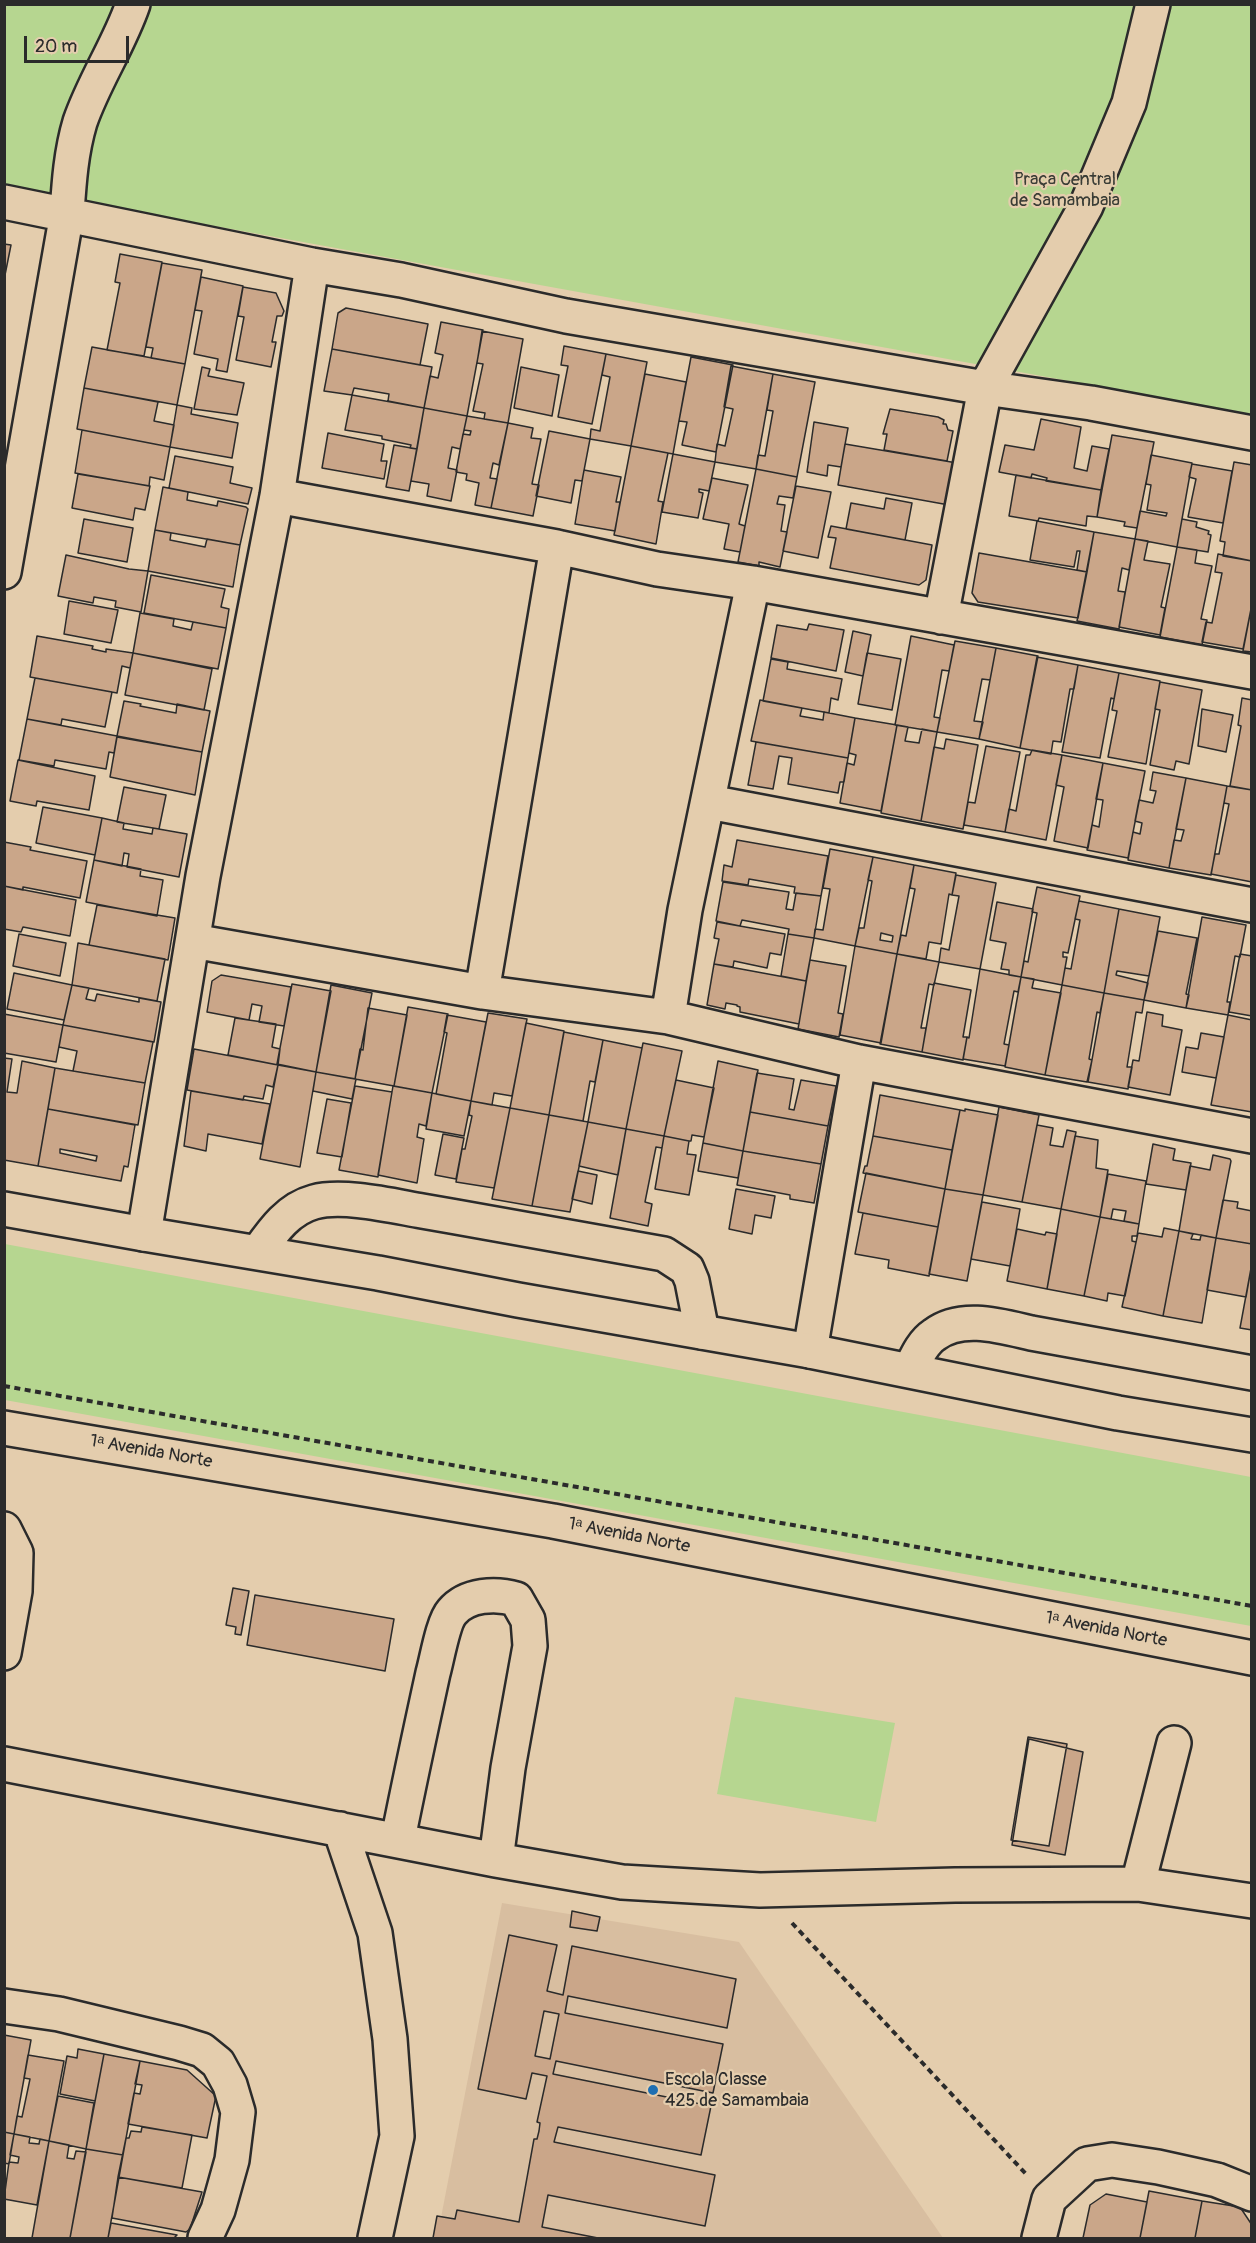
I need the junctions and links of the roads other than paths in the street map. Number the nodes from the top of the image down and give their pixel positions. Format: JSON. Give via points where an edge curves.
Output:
{"nodes":[{"id":1,"x":133,"y":4,"type":"edge"},
{"id":2,"x":1153,"y":4,"type":"edge"},
{"id":3,"x":4,"y":201,"type":"edge"},
{"id":4,"x":67,"y":213,"type":"junction"},
{"id":5,"x":312,"y":265,"type":"junction"},
{"id":6,"x":985,"y":388,"type":"junction"},
{"id":7,"x":1251,"y":433,"type":"edge"},
{"id":8,"x":277,"y":496,"type":"junction"},
{"id":9,"x":557,"y":547,"type":"junction"},
{"id":10,"x":4,"y":572,"type":"edge"},
{"id":11,"x":753,"y":583,"type":"junction"},
{"id":12,"x":941,"y":617,"type":"junction"},
{"id":13,"x":1251,"y":672,"type":"edge"},
{"id":14,"x":709,"y":802,"type":"junction"},
{"id":15,"x":1251,"y":905,"type":"edge"},
{"id":16,"x":193,"y":941,"type":"junction"},
{"id":17,"x":482,"y":992,"type":"junction"},
{"id":18,"x":668,"y":1017,"type":"junction"},
{"id":19,"x":859,"y":1062,"type":"junction"},
{"id":20,"x":1251,"y":1136,"type":"edge"},
{"id":21,"x":4,"y":1209,"type":"edge"},
{"id":22,"x":144,"y":1234,"type":"junction"},
{"id":23,"x":258,"y":1252,"type":"junction"},
{"id":24,"x":702,"y":1332,"type":"junction"},
{"id":25,"x":810,"y":1351,"type":"junction"},
{"id":26,"x":910,"y":1370,"type":"junction"},
{"id":27,"x":1251,"y":1373,"type":"edge"},
{"id":28,"x":4,"y":1428,"type":"edge"},
{"id":29,"x":1251,"y":1435,"type":"edge"},
{"id":30,"x":4,"y":1529,"type":"edge"},
{"id":31,"x":4,"y":1653,"type":"edge"},
{"id":32,"x":1251,"y":1658,"type":"edge"},
{"id":33,"x":1174,"y":1743,"type":"dead end"},
{"id":34,"x":4,"y":1764,"type":"edge"},
{"id":35,"x":340,"y":1829,"type":"junction"},
{"id":36,"x":398,"y":1839,"type":"junction"},
{"id":37,"x":496,"y":1860,"type":"junction"},
{"id":38,"x":1138,"y":1884,"type":"junction"},
{"id":39,"x":1251,"y":1901,"type":"edge"},
{"id":40,"x":4,"y":2006,"type":"edge"},
{"id":41,"x":1251,"y":2194,"type":"edge"},
{"id":42,"x":205,"y":2238,"type":"edge"},
{"id":43,"x":375,"y":2238,"type":"edge"},
{"id":44,"x":1039,"y":2238,"type":"edge"}],
"edges":[{"from":1,"to":4,"type":"street","via":[[80,123],[69,174]]},
{"from":2,"to":6,"type":"street","via":[[1129,103],[1086,206]]},
{"from":3,"to":4,"type":"street"},
{"from":4,"to":5,"type":"street"},
{"from":4,"to":10,"type":"street"},
{"from":5,"to":6,"type":"street","via":[[566,316]]},
{"from":5,"to":8,"type":"street"},
{"from":6,"to":7,"type":"street"},
{"from":6,"to":12,"type":"street"},
{"from":8,"to":9,"type":"street"},
{"from":8,"to":16,"type":"street"},
{"from":9,"to":11,"type":"street","via":[[657,569]]},
{"from":9,"to":17,"type":"street"},
{"from":11,"to":12,"type":"street"},
{"from":11,"to":14,"type":"street"},
{"from":12,"to":13,"type":"street"},
{"from":14,"to":15,"type":"street"},
{"from":14,"to":18,"type":"street","via":[[685,910]]},
{"from":16,"to":17,"type":"street"},
{"from":16,"to":22,"type":"street"},
{"from":17,"to":18,"type":"street"},
{"from":18,"to":19,"type":"street"},
{"from":19,"to":20,"type":"street"},
{"from":19,"to":25,"type":"street"},
{"from":21,"to":22,"type":"street"},
{"from":22,"to":23,"type":"street"},
{"from":23,"to":24,"type":"street"},
{"from":23,"to":24,"type":"street","via":[[276,1227],[296,1210],[315,1201],[366,1202],[664,1254],[687,1269]]},
{"from":24,"to":25,"type":"street"},
{"from":25,"to":26,"type":"street"},
{"from":26,"to":27,"type":"street","via":[[933,1335],[963,1323],[998,1325]]},
{"from":26,"to":29,"type":"street","via":[[1118,1413]]},
{"from":28,"to":32,"type":"street","name":"1ᵃ Avenida Norte","via":[[553,1521]]},
{"from":30,"to":31,"type":"street","via":[[16,1553],[15,1592]]},
{"from":33,"to":38,"type":"street"},
{"from":34,"to":35,"type":"street"},
{"from":35,"to":36,"type":"street"},
{"from":35,"to":43,"type":"street","via":[[375,1933],[390,2039],[397,2136]]},
{"from":36,"to":37,"type":"street"},
{"from":36,"to":37,"type":"street","via":[[440,1643],[452,1612],[467,1601],[504,1595],[516,1599],[528,1620],[530,1646]]},
{"from":37,"to":38,"type":"street","via":[[622,1882],[760,1890]]},
{"from":38,"to":39,"type":"street"},
{"from":40,"to":42,"type":"street","via":[[59,2014],[179,2043],[202,2050],[218,2064],[238,2112],[232,2160],[218,2210]]},
{"from":41,"to":44,"type":"street","via":[[1217,2180],[1112,2160],[1087,2164],[1049,2199]]}]}
